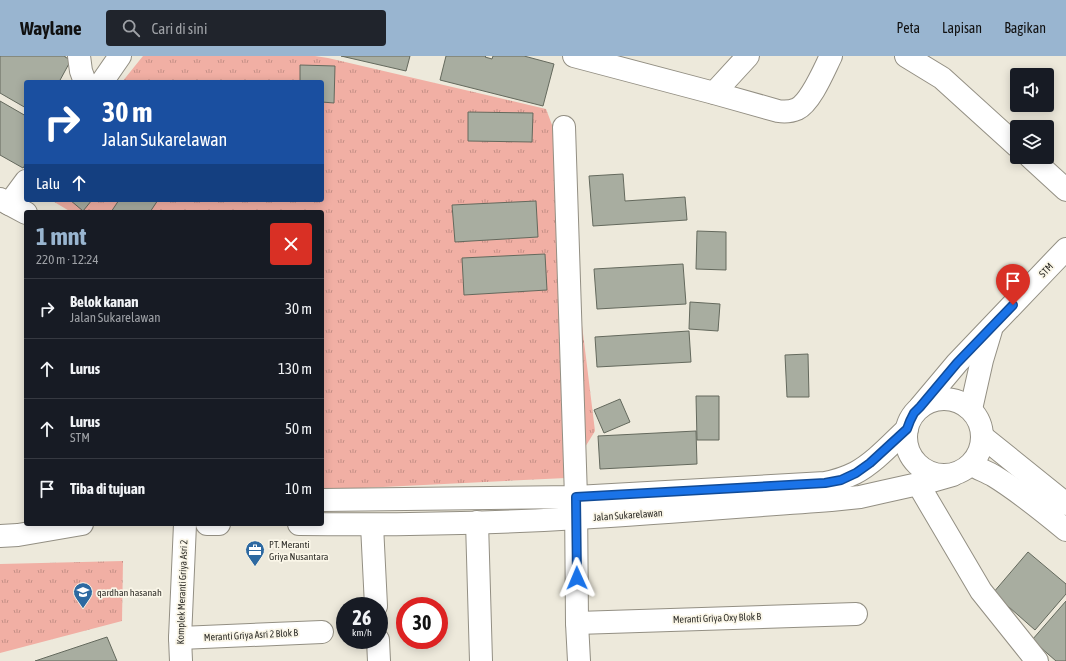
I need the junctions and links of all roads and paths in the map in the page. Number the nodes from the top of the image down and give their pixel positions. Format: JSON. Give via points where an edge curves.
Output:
{"nodes":[{"id":1,"x":79,"y":56,"type":"edge"},
{"id":2,"x":120,"y":56,"type":"edge"},
{"id":3,"x":574,"y":56,"type":"edge"},
{"id":4,"x":748,"y":56,"type":"edge"},
{"id":5,"x":831,"y":56,"type":"edge"},
{"id":6,"x":906,"y":56,"type":"edge"},
{"id":7,"x":84,"y":80,"type":"edge"},
{"id":8,"x":103,"y":80,"type":"edge"},
{"id":9,"x":714,"y":93,"type":"junction"},
{"id":10,"x":564,"y":127,"type":"dead end"},
{"id":11,"x":1010,"y":140,"type":"edge"},
{"id":12,"x":1038,"y":164,"type":"edge"},
{"id":13,"x":24,"y":184,"type":"edge"},
{"id":14,"x":1066,"y":190,"type":"edge"},
{"id":15,"x":12,"y":205,"type":"edge"},
{"id":16,"x":1066,"y":249,"type":"edge"},
{"id":17,"x":992,"y":327,"type":"junction"},
{"id":18,"x":920,"y":407,"type":"junction"},
{"id":19,"x":971,"y":410,"type":"junction"},
{"id":20,"x":907,"y":429,"type":"junction"},
{"id":21,"x":983,"y":437,"type":"junction"},
{"id":22,"x":962,"y":470,"type":"junction"},
{"id":23,"x":918,"y":484,"type":"junction"},
{"id":24,"x":576,"y":497,"type":"junction"},
{"id":25,"x":324,"y":500,"type":"edge"},
{"id":26,"x":1066,"y":504,"type":"edge"},
{"id":27,"x":576,"y":518,"type":"junction"},
{"id":28,"x":477,"y":522,"type":"junction"},
{"id":29,"x":324,"y":524,"type":"edge"},
{"id":30,"x":372,"y":525,"type":"junction"},
{"id":31,"x":70,"y":526,"type":"edge"},
{"id":32,"x":185,"y":526,"type":"edge"},
{"id":33,"x":1066,"y":530,"type":"edge"},
{"id":34,"x":0,"y":536,"type":"edge"},
{"id":35,"x":376,"y":597,"type":"edge"},
{"id":36,"x":856,"y":614,"type":"dead end"},
{"id":37,"x":578,"y":623,"type":"junction"},
{"id":38,"x":322,"y":632,"type":"dead end"},
{"id":39,"x":180,"y":638,"type":"junction"},
{"id":40,"x":378,"y":649,"type":"edge"},
{"id":41,"x":181,"y":661,"type":"edge"},
{"id":42,"x":379,"y":661,"type":"edge"},
{"id":43,"x":481,"y":661,"type":"edge"},
{"id":44,"x":579,"y":661,"type":"edge"},
{"id":45,"x":1037,"y":661,"type":"edge"}],
"edges":[{"from":1,"to":7,"type":"street"},
{"from":2,"to":8,"type":"street"},
{"from":3,"to":9,"type":"street"},
{"from":4,"to":9,"type":"street"},
{"from":5,"to":9,"type":"street","via":[[810,96],[796,110],[778,112]]},
{"from":6,"to":11,"type":"street","via":[[942,78]]},
{"from":10,"to":24,"type":"street"},
{"from":12,"to":14,"type":"street"},
{"from":13,"to":15,"type":"street"},
{"from":16,"to":17,"type":"street","name":"STM"},
{"from":17,"to":18,"type":"street","name":"STM"},
{"from":17,"to":19,"type":"street"},
{"from":18,"to":19,"type":"street","via":[[946,399],[960,402]]},
{"from":18,"to":20,"type":"street","via":[[914,413]]},
{"from":19,"to":21,"type":"street","via":[[979,421]]},
{"from":20,"to":22,"type":"street","via":[[906,442],[917,465],[940,476]]},
{"from":20,"to":24,"type":"street","name":"Jalan Sukarelawan","via":[[870,463],[841,480]]},
{"from":21,"to":22,"type":"street","via":[[978,457]]},
{"from":21,"to":26,"type":"street"},
{"from":22,"to":23,"type":"street","name":"Jalan Sukarelawan"},
{"from":22,"to":33,"type":"street","via":[[993,475],[1030,500]]},
{"from":23,"to":27,"type":"street","name":"Jalan Sukarelawan","via":[[860,497],[831,500]]},
{"from":23,"to":45,"type":"street","via":[[981,591]]},
{"from":24,"to":25,"type":"street","name":"Jalan Sukarelawan"},
{"from":24,"to":27,"type":"street"},
{"from":27,"to":28,"type":"street","name":"Jalan Sukarelawan"},
{"from":27,"to":37,"type":"street"},
{"from":28,"to":30,"type":"street","name":"Jalan Sukarelawan"},
{"from":28,"to":43,"type":"street"},
{"from":29,"to":30,"type":"street","name":"Jalan Sukarelawan"},
{"from":30,"to":35,"type":"street"},
{"from":31,"to":34,"type":"street"},
{"from":32,"to":39,"type":"street","name":"Komplek Meranti Griya Asri 2"},
{"from":36,"to":37,"type":"street","name":"Meranti Griya Oxy Blok B"},
{"from":37,"to":44,"type":"street"},
{"from":38,"to":39,"type":"street","name":"Meranti Griya Asri 2 Blok B"},
{"from":39,"to":41,"type":"street","name":"Komplek Meranti Griya Asri 2"},
{"from":40,"to":42,"type":"street"}]}
